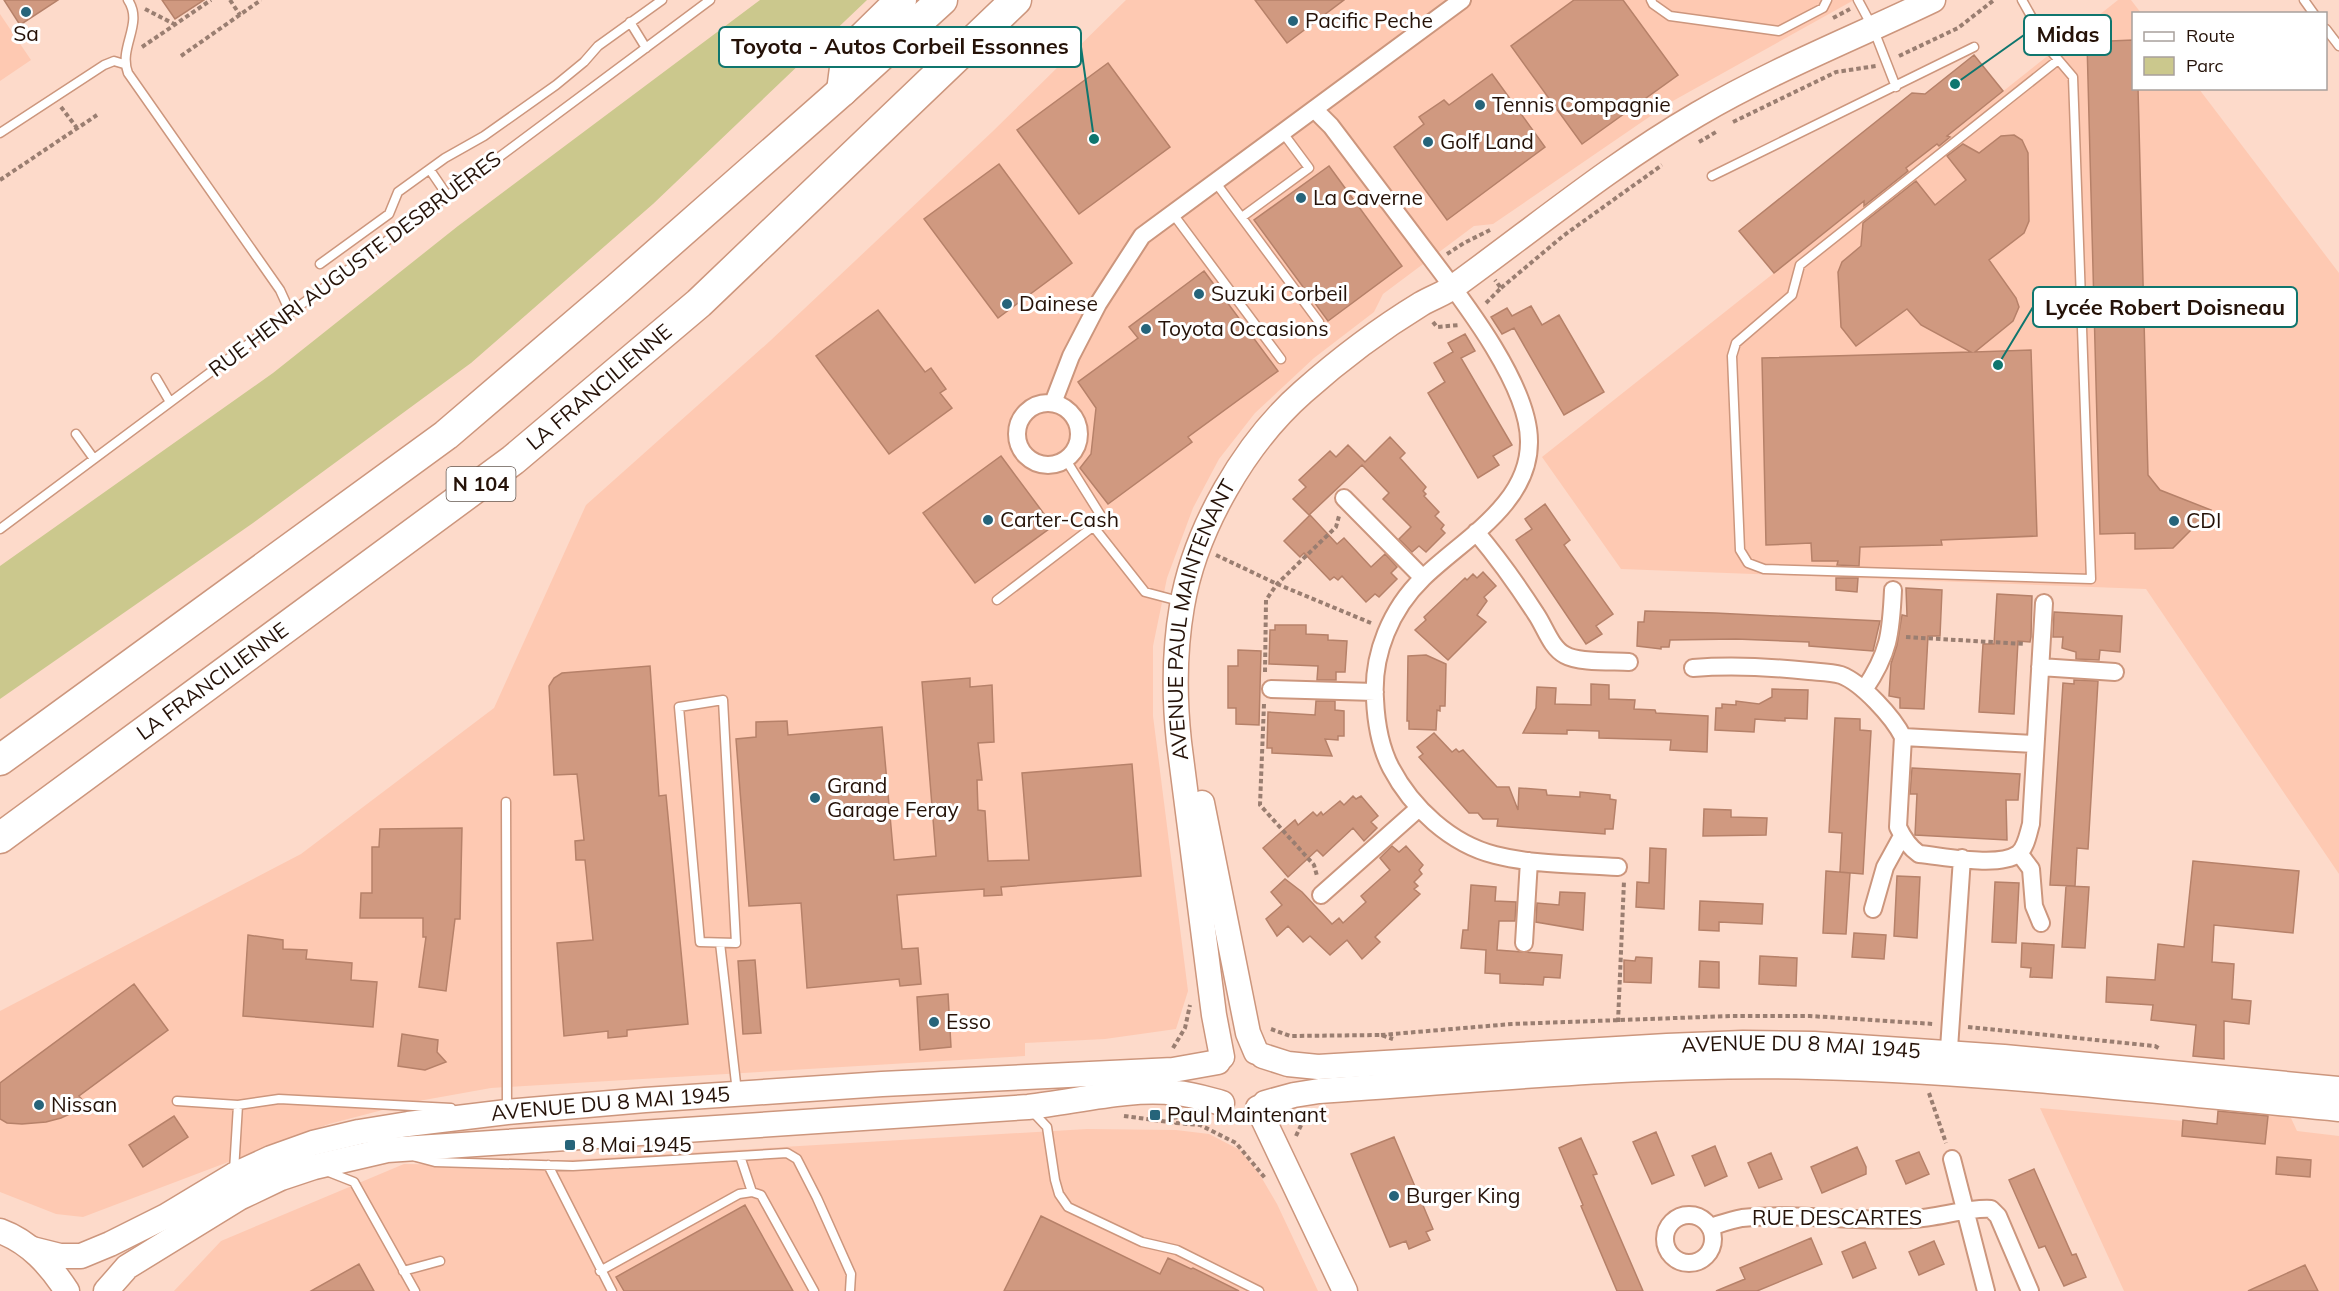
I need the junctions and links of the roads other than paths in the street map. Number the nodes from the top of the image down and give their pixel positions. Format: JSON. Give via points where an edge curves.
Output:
{"nodes":[{"id":1,"x":662,"y":0,"type":"edge"},
{"id":2,"x":710,"y":0,"type":"edge"},
{"id":3,"x":901,"y":0,"type":"edge"},
{"id":4,"x":942,"y":0,"type":"edge"},
{"id":5,"x":1016,"y":0,"type":"edge"},
{"id":6,"x":1037,"y":0,"type":"edge"},
{"id":7,"x":1462,"y":0,"type":"edge"},
{"id":8,"x":1651,"y":0,"type":"edge"},
{"id":9,"x":1827,"y":0,"type":"edge"},
{"id":10,"x":1858,"y":0,"type":"edge"},
{"id":11,"x":1933,"y":0,"type":"edge"},
{"id":12,"x":2022,"y":0,"type":"edge"},
{"id":13,"x":130,"y":3,"type":"edge"},
{"id":14,"x":630,"y":22,"type":"junction"},
{"id":15,"x":1873,"y":28,"type":"junction"},
{"id":16,"x":2327,"y":31,"type":"edge"},
{"id":17,"x":2339,"y":46,"type":"edge"},
{"id":18,"x":1974,"y":47,"type":"dead end"},
{"id":19,"x":646,"y":48,"type":"junction"},
{"id":20,"x":2058,"y":60,"type":"junction"},
{"id":21,"x":124,"y":64,"type":"junction"},
{"id":22,"x":1896,"y":87,"type":"junction"},
{"id":23,"x":842,"y":91,"type":"junction"},
{"id":24,"x":918,"y":94,"type":"junction"},
{"id":25,"x":1315,"y":110,"type":"junction"},
{"id":26,"x":0,"y":133,"type":"edge"},
{"id":27,"x":1283,"y":133,"type":"junction"},
{"id":28,"x":430,"y":170,"type":"junction"},
{"id":29,"x":1712,"y":176,"type":"dead end"},
{"id":30,"x":1216,"y":183,"type":"junction"},
{"id":31,"x":447,"y":195,"type":"junction"},
{"id":32,"x":1173,"y":214,"type":"junction"},
{"id":33,"x":1242,"y":217,"type":"junction"},
{"id":34,"x":320,"y":264,"type":"dead end"},
{"id":35,"x":1453,"y":288,"type":"junction"},
{"id":36,"x":290,"y":312,"type":"junction"},
{"id":37,"x":1318,"y":322,"type":"dead end"},
{"id":38,"x":1281,"y":359,"type":"dead end"},
{"id":39,"x":156,"y":378,"type":"dead end"},
{"id":40,"x":170,"y":402,"type":"junction"},
{"id":41,"x":1053,"y":403,"type":"junction"},
{"id":42,"x":76,"y":434,"type":"dead end"},
{"id":43,"x":94,"y":459,"type":"junction"},
{"id":44,"x":1066,"y":460,"type":"junction"},
{"id":45,"x":1344,"y":498,"type":"dead end"},
{"id":46,"x":1093,"y":526,"type":"junction"},
{"id":47,"x":0,"y":529,"type":"edge"},
{"id":48,"x":1476,"y":532,"type":"junction"},
{"id":49,"x":1423,"y":578,"type":"junction"},
{"id":50,"x":1893,"y":590,"type":"dead end"},
{"id":51,"x":997,"y":600,"type":"dead end"},
{"id":52,"x":1182,"y":602,"type":"junction"},
{"id":53,"x":2044,"y":603,"type":"dead end"},
{"id":54,"x":1629,"y":662,"type":"dead end"},
{"id":55,"x":2040,"y":667,"type":"junction"},
{"id":56,"x":1693,"y":668,"type":"dead end"},
{"id":57,"x":2115,"y":672,"type":"dead end"},
{"id":58,"x":1271,"y":689,"type":"dead end"},
{"id":59,"x":1864,"y":690,"type":"junction"},
{"id":60,"x":1375,"y":692,"type":"junction"},
{"id":61,"x":1903,"y":737,"type":"junction"},
{"id":62,"x":2035,"y":744,"type":"junction"},
{"id":63,"x":0,"y":760,"type":"edge"},
{"id":64,"x":506,"y":801,"type":"dead end"},
{"id":65,"x":1419,"y":808,"type":"junction"},
{"id":66,"x":1902,"y":836,"type":"junction"},
{"id":67,"x":3,"y":841,"type":"edge"},
{"id":68,"x":2019,"y":853,"type":"junction"},
{"id":69,"x":1962,"y":858,"type":"junction"},
{"id":70,"x":1529,"y":861,"type":"junction"},
{"id":71,"x":1618,"y":867,"type":"road end"},
{"id":72,"x":1322,"y":895,"type":"dead end"},
{"id":73,"x":1873,"y":909,"type":"dead end"},
{"id":74,"x":2041,"y":923,"type":"dead end"},
{"id":75,"x":1524,"y":943,"type":"dead end"},
{"id":76,"x":720,"y":944,"type":"junction"},
{"id":77,"x":1259,"y":1054,"type":"junction"},
{"id":78,"x":1220,"y":1059,"type":"junction"},
{"id":79,"x":1948,"y":1064,"type":"junction"},
{"id":80,"x":1174,"y":1081,"type":"junction"},
{"id":81,"x":2339,"y":1089,"type":"edge"},
{"id":82,"x":737,"y":1095,"type":"junction"},
{"id":83,"x":177,"y":1101,"type":"dead end"},
{"id":84,"x":1222,"y":1104,"type":"junction"},
{"id":85,"x":238,"y":1105,"type":"junction"},
{"id":86,"x":1262,"y":1106,"type":"junction"},
{"id":87,"x":1028,"y":1107,"type":"junction"},
{"id":88,"x":2339,"y":1109,"type":"edge"},
{"id":89,"x":507,"y":1112,"type":"junction"},
{"id":90,"x":953,"y":1113,"type":"junction"},
{"id":91,"x":387,"y":1150,"type":"junction"},
{"id":92,"x":740,"y":1156,"type":"junction"},
{"id":93,"x":1952,"y":1159,"type":"road end"},
{"id":94,"x":548,"y":1165,"type":"junction"},
{"id":95,"x":314,"y":1167,"type":"junction"},
{"id":96,"x":234,"y":1175,"type":"junction"},
{"id":97,"x":752,"y":1192,"type":"junction"},
{"id":98,"x":1965,"y":1212,"type":"junction"},
{"id":99,"x":1710,"y":1227,"type":"dead end"},
{"id":100,"x":0,"y":1231,"type":"edge"},
{"id":101,"x":32,"y":1249,"type":"junction"},
{"id":102,"x":440,"y":1262,"type":"dead end"},
{"id":103,"x":404,"y":1271,"type":"junction"},
{"id":104,"x":600,"y":1271,"type":"junction"},
{"id":105,"x":67,"y":1291,"type":"edge"},
{"id":106,"x":106,"y":1291,"type":"edge"},
{"id":107,"x":415,"y":1291,"type":"edge"},
{"id":108,"x":612,"y":1291,"type":"edge"},
{"id":109,"x":814,"y":1291,"type":"edge"},
{"id":110,"x":850,"y":1291,"type":"edge"},
{"id":111,"x":1259,"y":1291,"type":"edge"},
{"id":112,"x":1345,"y":1291,"type":"edge"},
{"id":113,"x":1986,"y":1291,"type":"edge"},
{"id":114,"x":2030,"y":1291,"type":"edge"}],
"edges":[{"from":1,"to":14,"type":"lane"},
{"from":2,"to":19,"type":"lane","name":"RUE HENRI AUGUSTE DESBRUÈRES"},
{"from":3,"to":23,"type":"highway","via":[[847,53]]},
{"from":4,"to":23,"type":"highway","number":"N 104"},
{"from":5,"to":24,"type":"highway","name":"LA FRANCILIENNE","number":"N 104"},
{"from":6,"to":24,"type":"highway","via":[[952,82]]},
{"from":7,"to":25,"type":"street"},
{"from":8,"to":9,"type":"lane","via":[[1670,16],[1779,31],[1823,8]]},
{"from":10,"to":15,"type":"lane"},
{"from":11,"to":15,"type":"main road","name":"AVENUE PAUL MAINTENANT"},
{"from":12,"to":20,"type":"lane"},
{"from":13,"to":21,"type":"lane","via":[[133,27]]},
{"from":14,"to":19,"type":"lane"},
{"from":14,"to":28,"type":"lane","via":[[556,85]]},
{"from":15,"to":22,"type":"lane"},
{"from":15,"to":35,"type":"main road","name":"AVENUE PAUL MAINTENANT","via":[[1697,115],[1578,194]]},
{"from":16,"to":17,"type":"lane"},
{"from":18,"to":22,"type":"lane"},
{"from":19,"to":31,"type":"lane","name":"RUE HENRI AUGUSTE DESBRUÈRES"},
{"from":20,"to":20,"type":"lane","via":[[1800,265],[1792,295],[1736,343],[1732,356],[1740,550],[1748,563],[1764,569],[2091,579],[2073,77]]},
{"from":21,"to":26,"type":"lane","via":[[114,61],[104,66]]},
{"from":21,"to":36,"type":"lane","via":[[280,290]]},
{"from":22,"to":29,"type":"lane"},
{"from":23,"to":63,"type":"highway","number":"N 104","via":[[446,435]]},
{"from":24,"to":67,"type":"highway","name":"LA FRANCILIENNE","number":"N 104","via":[[699,303],[513,460]]},
{"from":25,"to":27,"type":"street"},
{"from":25,"to":35,"type":"street"},
{"from":27,"to":30,"type":"street"},
{"from":27,"to":33,"type":"lane","via":[[1309,168]]},
{"from":28,"to":31,"type":"lane"},
{"from":28,"to":34,"type":"lane","via":[[399,192],[389,214]]},
{"from":30,"to":32,"type":"street"},
{"from":30,"to":33,"type":"lane"},
{"from":31,"to":36,"type":"lane","name":"RUE HENRI AUGUSTE DESBRUÈRES"},
{"from":32,"to":38,"type":"lane"},
{"from":32,"to":41,"type":"street","via":[[1142,236],[1098,304],[1071,356]]},
{"from":33,"to":37,"type":"lane"},
{"from":35,"to":48,"type":"street","via":[[1512,381],[1522,401],[1530,442],[1521,480],[1508,501]]},
{"from":35,"to":52,"type":"main road","name":"AVENUE PAUL MAINTENANT","via":[[1421,304],[1340,361],[1302,392],[1257,441],[1221,494]]},
{"from":35,"to":77,"type":"main road","name":"AVENUE PAUL MAINTENANT","via":[[1428,315],[1345,376],[1291,424],[1270,449],[1237,501],[1212,554],[1194,606],[1187,708],[1194,764],[1248,1033]]},
{"from":36,"to":40,"type":"lane","name":"RUE HENRI AUGUSTE DESBRUÈRES"},
{"from":39,"to":40,"type":"lane"},
{"from":40,"to":43,"type":"lane","name":"RUE HENRI AUGUSTE DESBRUÈRES"},
{"from":41,"to":44,"type":"street","via":[[1065,407],[1079,427],[1075,451]]},
{"from":41,"to":44,"type":"street","via":[[1027,410],[1020,419],[1017,441],[1022,452],[1042,465]]},
{"from":42,"to":43,"type":"lane"},
{"from":43,"to":47,"type":"lane","name":"RUE HENRI AUGUSTE DESBRUÈRES"},
{"from":44,"to":46,"type":"lane","via":[[1103,519]]},
{"from":45,"to":49,"type":"street"},
{"from":46,"to":51,"type":"lane"},
{"from":46,"to":52,"type":"lane","via":[[1145,592]]},
{"from":48,"to":49,"type":"street"},
{"from":48,"to":54,"type":"street","via":[[1557,649],[1571,658]]},
{"from":49,"to":60,"type":"street","via":[[1387,630],[1379,651]]},
{"from":50,"to":59,"type":"street","via":[[1890,636],[1878,670]]},
{"from":52,"to":78,"type":"main road","name":"AVENUE PAUL MAINTENANT","via":[[1175,707]]},
{"from":53,"to":55,"type":"street"},
{"from":55,"to":57,"type":"street"},
{"from":55,"to":62,"type":"street"},
{"from":56,"to":59,"type":"street","via":[[1829,673],[1850,679]]},
{"from":58,"to":60,"type":"street"},
{"from":59,"to":61,"type":"street"},
{"from":60,"to":65,"type":"street","via":[[1380,740],[1388,763]]},
{"from":61,"to":62,"type":"street"},
{"from":61,"to":66,"type":"street","via":[[1898,818]]},
{"from":62,"to":68,"type":"street","via":[[2031,824]]},
{"from":64,"to":89,"type":"lane"},
{"from":65,"to":70,"type":"street","via":[[1469,845],[1493,855]]},
{"from":65,"to":72,"type":"street"},
{"from":66,"to":69,"type":"street","via":[[1919,854]]},
{"from":66,"to":73,"type":"street","via":[[1885,867]]},
{"from":68,"to":69,"type":"street","via":[[1987,861]]},
{"from":68,"to":74,"type":"street","via":[[2031,869],[2034,906]]},
{"from":69,"to":79,"type":"street"},
{"from":70,"to":71,"type":"street"},
{"from":70,"to":75,"type":"street"},
{"from":76,"to":76,"type":"lane","via":[[736,944],[723,700],[679,707],[700,942]]},
{"from":76,"to":82,"type":"lane"},
{"from":77,"to":78,"type":"main road","name":"AVENUE DU 8 MAI 1945","via":[[1238,1050]]},
{"from":77,"to":79,"type":"main road","name":"AVENUE DU 8 MAI 1945","via":[[1288,1064],[1318,1067],[1743,1043],[1815,1044]]},
{"from":77,"to":86,"type":"main road","via":[[1273,1070],[1275,1079]]},
{"from":78,"to":80,"type":"main road","name":"AVENUE DU 8 MAI 1945"},
{"from":78,"to":84,"type":"main road","via":[[1214,1069],[1213,1088]]},
{"from":79,"to":81,"type":"main road","name":"AVENUE DU 8 MAI 1945"},
{"from":79,"to":86,"type":"main road","name":"AVENUE DU 8 MAI 1945","via":[[1665,1068],[1319,1091]]},
{"from":79,"to":88,"type":"main road","name":"AVENUE DU 8 MAI 1945"},
{"from":80,"to":82,"type":"main road","name":"AVENUE DU 8 MAI 1945","via":[[882,1084]]},
{"from":80,"to":84,"type":"main road","name":"AVENUE DU 8 MAI 1945"},
{"from":80,"to":87,"type":"main road","name":"AVENUE DU 8 MAI 1945"},
{"from":82,"to":89,"type":"main road","name":"AVENUE DU 8 MAI 1945"},
{"from":82,"to":90,"type":"main road","via":[[746,1107],[764,1112]]},
{"from":83,"to":85,"type":"lane"},
{"from":84,"to":86,"type":"main road","name":"AVENUE DU 8 MAI 1945","via":[[1239,1112]]},
{"from":85,"to":89,"type":"lane","via":[[279,1099]]},
{"from":85,"to":96,"type":"lane"},
{"from":86,"to":112,"type":"main road"},
{"from":87,"to":90,"type":"main road","name":"AVENUE DU 8 MAI 1945"},
{"from":87,"to":111,"type":"lane","via":[[1047,1127],[1055,1180],[1068,1207],[1142,1242],[1177,1250]]},
{"from":89,"to":96,"type":"main road","name":"AVENUE DU 8 MAI 1945","via":[[359,1132],[281,1154]]},
{"from":90,"to":91,"type":"main road","name":"AVENUE DU 8 MAI 1945"},
{"from":91,"to":94,"type":"lane","via":[[435,1161]]},
{"from":91,"to":95,"type":"main road","name":"AVENUE DU 8 MAI 1945"},
{"from":92,"to":94,"type":"lane"},
{"from":92,"to":97,"type":"lane"},
{"from":92,"to":110,"type":"lane","via":[[787,1153],[797,1159],[851,1274]]},
{"from":93,"to":98,"type":"street"},
{"from":94,"to":104,"type":"lane"},
{"from":95,"to":103,"type":"lane","via":[[354,1182]]},
{"from":95,"to":106,"type":"main road","name":"AVENUE DU 8 MAI 1945","via":[[239,1198],[127,1267]]},
{"from":96,"to":101,"type":"main road","name":"AVENUE DU 8 MAI 1945","via":[[166,1216],[81,1256]]},
{"from":97,"to":104,"type":"lane","via":[[739,1194]]},
{"from":97,"to":109,"type":"lane","via":[[760,1195]]},
{"from":98,"to":99,"type":"street","name":"RUE DESCARTES","via":[[1912,1219],[1739,1218]]},
{"from":98,"to":113,"type":"street"},
{"from":98,"to":114,"type":"street","name":"RUE DESCARTES","via":[[1991,1209],[1998,1216]]},
{"from":100,"to":101,"type":"main road","name":"AVENUE DU 8 MAI 1945"},
{"from":101,"to":105,"type":"main road","name":"AVENUE DU 8 MAI 1945"},
{"from":102,"to":103,"type":"lane"},
{"from":103,"to":107,"type":"lane"},
{"from":104,"to":108,"type":"lane"}]}
